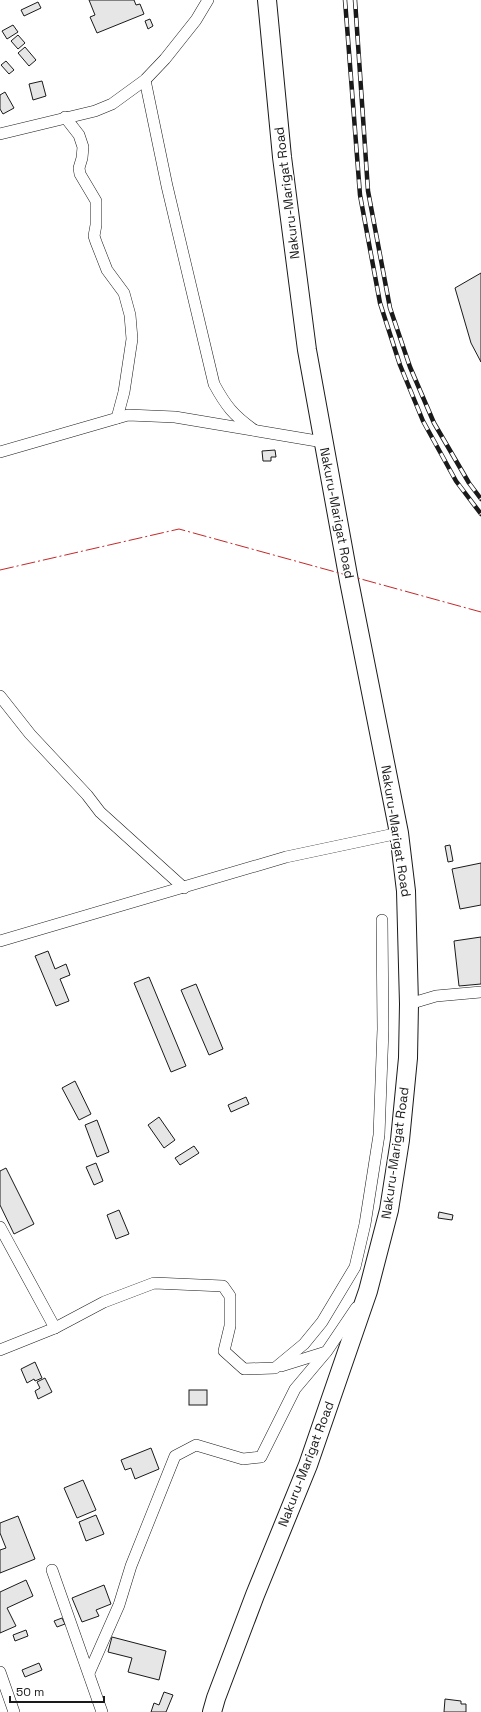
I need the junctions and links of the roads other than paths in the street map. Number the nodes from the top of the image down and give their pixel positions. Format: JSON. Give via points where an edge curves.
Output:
{"nodes":[{"id":1,"x":208,"y":0,"type":"edge"},
{"id":2,"x":267,"y":0,"type":"edge"},
{"id":3,"x":145,"y":80,"type":"junction"},
{"id":4,"x":65,"y":117,"type":"junction"},
{"id":5,"x":0,"y":134,"type":"edge"},
{"id":6,"x":117,"y":418,"type":"junction"},
{"id":7,"x":254,"y":430,"type":"junction"},
{"id":8,"x":323,"y":442,"type":"junction"},
{"id":9,"x":0,"y":452,"type":"edge"},
{"id":10,"x":0,"y":696,"type":"edge"},
{"id":11,"x":399,"y":833,"type":"junction"},
{"id":12,"x":184,"y":888,"type":"junction"},
{"id":13,"x":382,"y":920,"type":"dead end"},
{"id":14,"x":0,"y":941,"type":"edge"},
{"id":15,"x":481,"y":992,"type":"edge"},
{"id":16,"x":409,"y":1004,"type":"junction"},
{"id":17,"x":0,"y":1227,"type":"edge"},
{"id":18,"x":368,"y":1292,"type":"junction"},
{"id":19,"x":55,"y":1328,"type":"junction"},
{"id":20,"x":0,"y":1350,"type":"edge"},
{"id":21,"x":327,"y":1351,"type":"junction"},
{"id":22,"x":275,"y":1368,"type":"junction"},
{"id":23,"x":52,"y":1570,"type":"dead end"},
{"id":24,"x":0,"y":1672,"type":"edge"},
{"id":25,"x":89,"y":1673,"type":"junction"},
{"id":26,"x":14,"y":1712,"type":"edge"},
{"id":27,"x":102,"y":1712,"type":"edge"},
{"id":28,"x":212,"y":1712,"type":"edge"}],
"edges":[{"from":1,"to":3,"type":"street","via":[[165,59]]},
{"from":2,"to":8,"type":"main road","name":"Nakuru-Marigat Road","via":[[294,253]]},
{"from":3,"to":4,"type":"street","via":[[112,104],[95,111]]},
{"from":3,"to":7,"type":"street","via":[[167,186],[214,384],[226,406]]},
{"from":4,"to":5,"type":"street"},
{"from":4,"to":6,"type":"street","via":[[79,135],[83,147],[79,168],[96,201],[94,236],[107,270],[124,293],[130,315],[132,338],[124,392]]},
{"from":6,"to":7,"type":"street","via":[[128,415],[175,417]]},
{"from":6,"to":9,"type":"street"},
{"from":7,"to":8,"type":"street"},
{"from":8,"to":11,"type":"main road","name":"Nakuru-Marigat Road"},
{"from":10,"to":12,"type":"street","via":[[30,734],[100,812]]},
{"from":11,"to":12,"type":"street","via":[[286,857]]},
{"from":11,"to":16,"type":"main road","name":"Nakuru-Marigat Road","via":[[406,891]]},
{"from":12,"to":14,"type":"street"},
{"from":13,"to":22,"type":"street","via":[[383,1029],[379,1136],[357,1260],[322,1322],[304,1344]]},
{"from":15,"to":16,"type":"street","via":[[436,996]]},
{"from":16,"to":18,"type":"main road","name":"Nakuru-Marigat Road","via":[[408,1058],[400,1140],[389,1210]]},
{"from":17,"to":19,"type":"street"},
{"from":18,"to":21,"type":"street"},
{"from":18,"to":28,"type":"main road","name":"Nakuru-Marigat Road","via":[[308,1465],[255,1595]]},
{"from":19,"to":20,"type":"street"},
{"from":19,"to":22,"type":"street","via":[[104,1302],[154,1283],[223,1286],[230,1296],[230,1326],[224,1351],[244,1369]]},
{"from":21,"to":22,"type":"street"},
{"from":21,"to":25,"type":"street","via":[[295,1388],[261,1457],[243,1458],[196,1445],[175,1456],[119,1605]]},
{"from":23,"to":25,"type":"street"},
{"from":24,"to":26,"type":"street"},
{"from":25,"to":27,"type":"street"}]}
